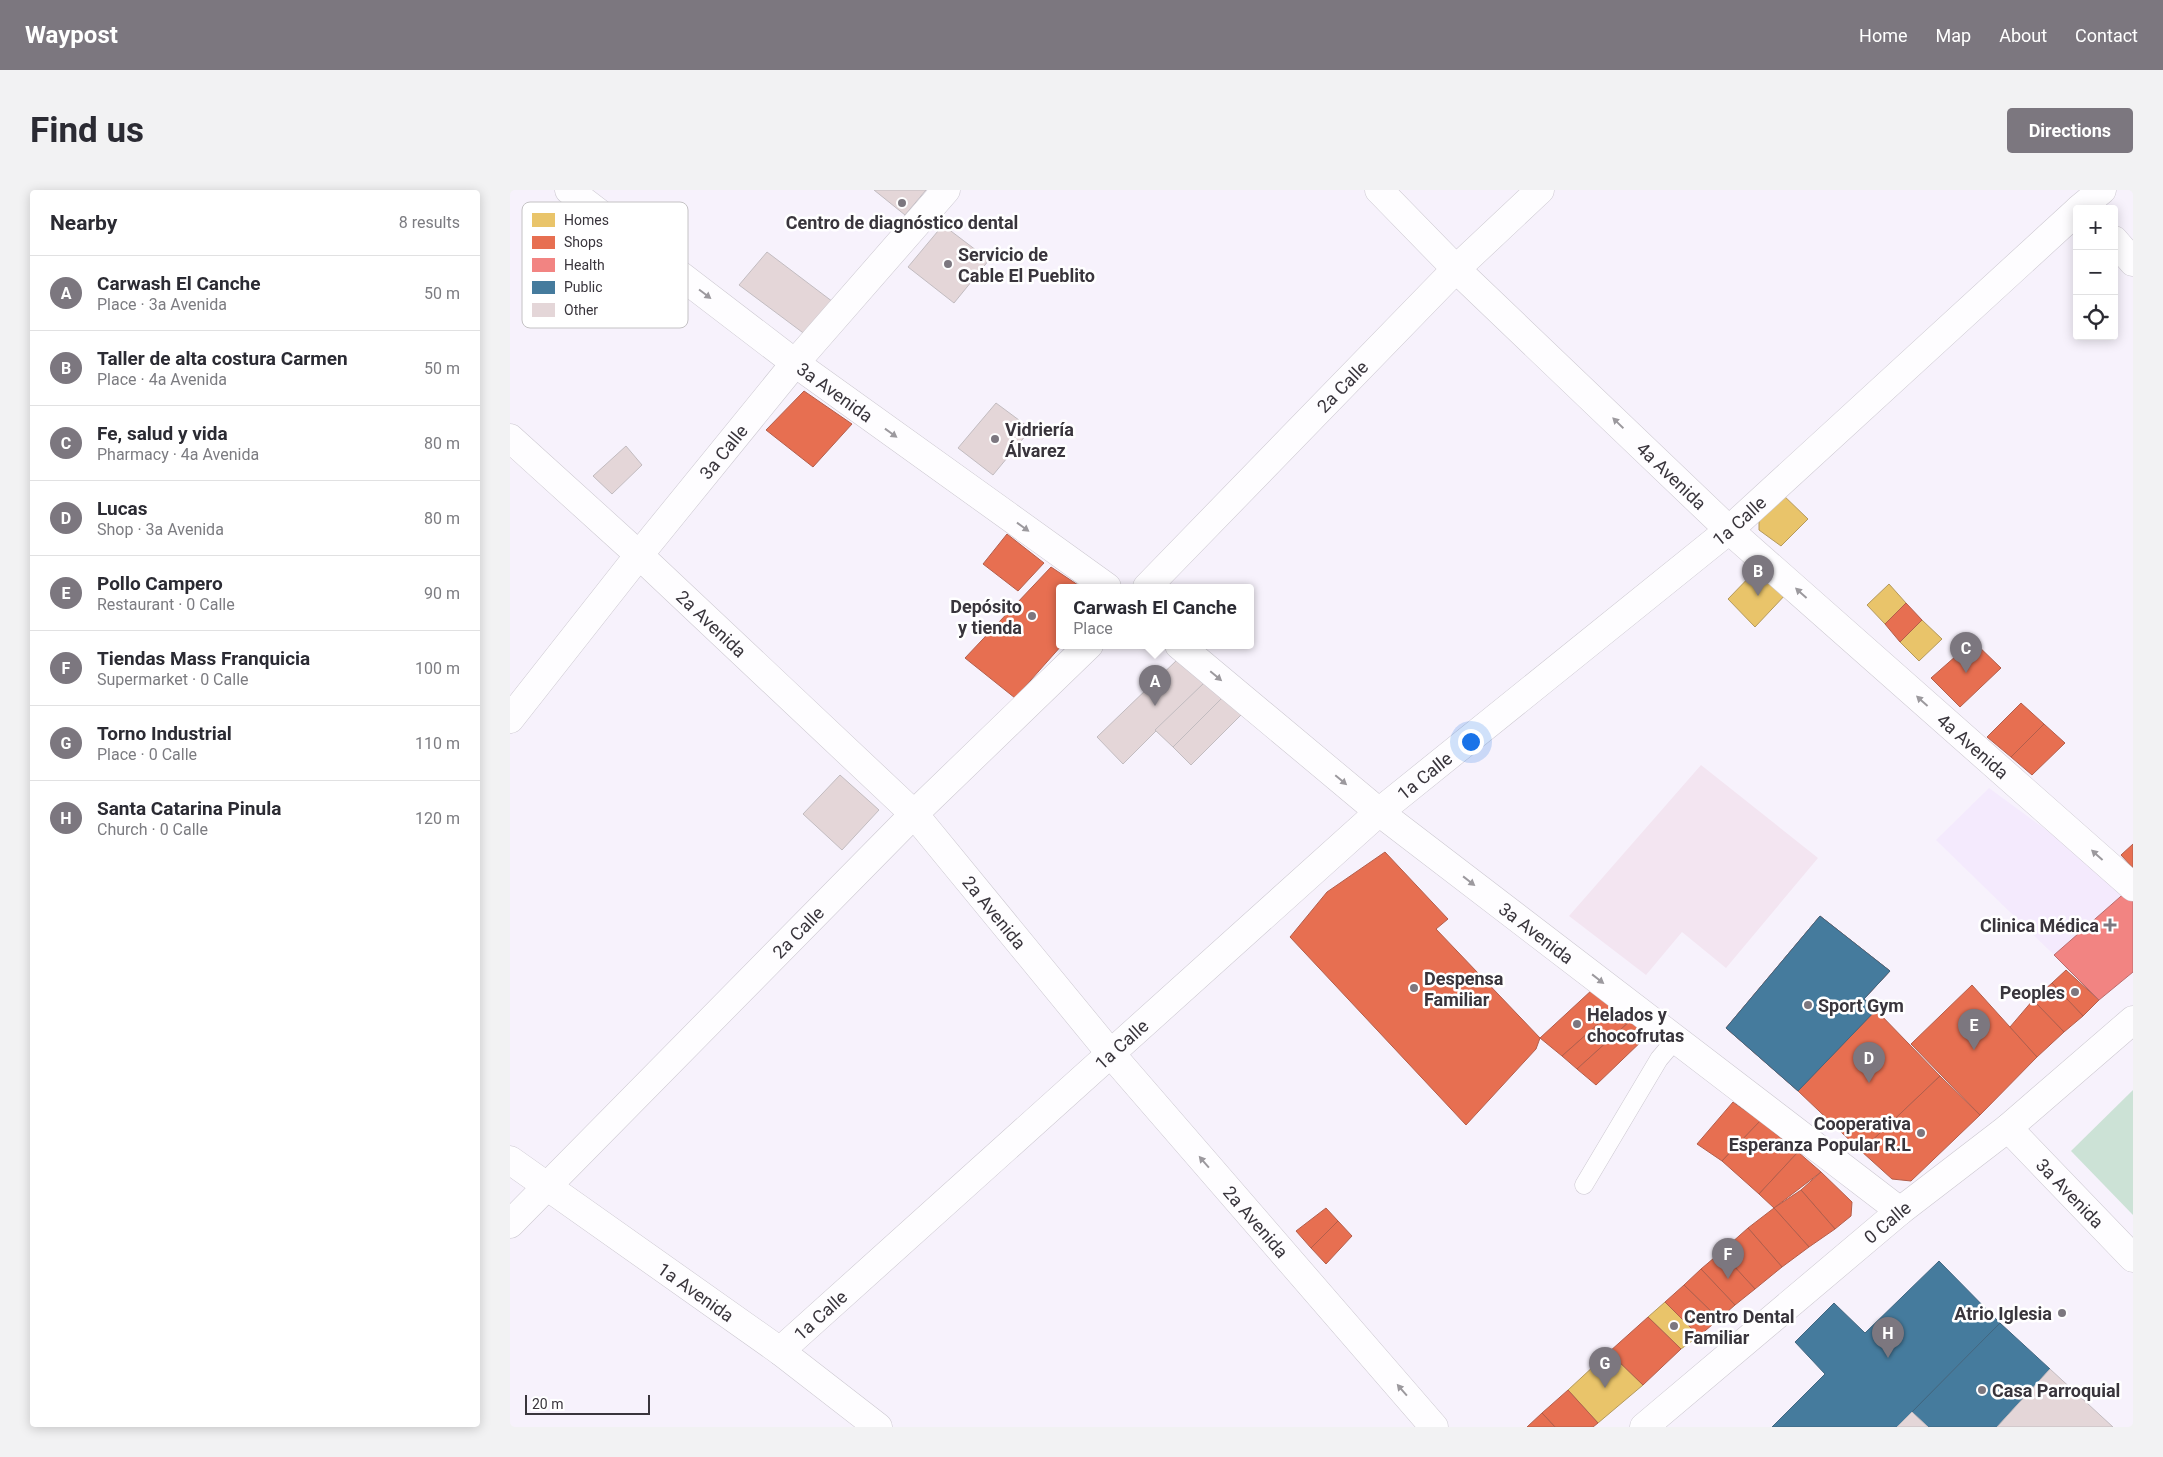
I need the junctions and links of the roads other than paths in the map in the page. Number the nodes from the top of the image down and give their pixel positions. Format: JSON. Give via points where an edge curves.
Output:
{"nodes":[{"id":1,"x":569,"y":190,"type":"edge"},
{"id":2,"x":946,"y":190,"type":"edge"},
{"id":3,"x":1379,"y":190,"type":"edge"},
{"id":4,"x":1540,"y":190,"type":"edge"},
{"id":5,"x":585,"y":202,"type":"edge"},
{"id":6,"x":2083,"y":202,"type":"edge"},
{"id":7,"x":2118,"y":245,"type":"edge"},
{"id":8,"x":2133,"y":262,"type":"edge"},
{"id":9,"x":1456,"y":269,"type":"junction"},
{"id":10,"x":688,"y":281,"type":"edge"},
{"id":11,"x":794,"y":363,"type":"junction"},
{"id":12,"x":510,"y":438,"type":"edge"},
{"id":13,"x":1729,"y":530,"type":"junction"},
{"id":14,"x":639,"y":555,"type":"junction"},
{"id":15,"x":1103,"y":584,"type":"edge"},
{"id":16,"x":1150,"y":584,"type":"edge"},
{"id":17,"x":1085,"y":649,"type":"edge"},
{"id":18,"x":1184,"y":649,"type":"edge"},
{"id":19,"x":510,"y":719,"type":"edge"},
{"id":20,"x":1380,"y":812,"type":"junction"},
{"id":21,"x":914,"y":814,"type":"junction"},
{"id":22,"x":2133,"y":888,"type":"edge"},
{"id":23,"x":2133,"y":1020,"type":"edge"},
{"id":24,"x":1676,"y":1039,"type":"junction"},
{"id":25,"x":1111,"y":1054,"type":"junction"},
{"id":26,"x":2008,"y":1128,"type":"junction"},
{"id":27,"x":510,"y":1160,"type":"edge"},
{"id":28,"x":545,"y":1185,"type":"junction"},
{"id":29,"x":1584,"y":1185,"type":"dead end"},
{"id":30,"x":1900,"y":1211,"type":"junction"},
{"id":31,"x":510,"y":1224,"type":"edge"},
{"id":32,"x":2133,"y":1258,"type":"edge"},
{"id":33,"x":780,"y":1351,"type":"junction"},
{"id":34,"x":878,"y":1427,"type":"edge"},
{"id":35,"x":1434,"y":1427,"type":"edge"},
{"id":36,"x":1644,"y":1427,"type":"edge"}],
"edges":[{"from":1,"to":5,"type":"street","name":"3a Avenida","one_way":true},
{"from":2,"to":11,"type":"street","name":"3a Calle"},
{"from":3,"to":9,"type":"street","name":"4a Avenida"},
{"from":4,"to":9,"type":"street","name":"2a Calle"},
{"from":6,"to":13,"type":"street","name":"1a Calle"},
{"from":7,"to":8,"type":"street"},
{"from":13,"to":9,"type":"street","name":"4a Avenida","one_way":true},
{"from":9,"to":16,"type":"street","name":"2a Calle"},
{"from":10,"to":11,"type":"street","name":"3a Avenida","one_way":true},
{"from":11,"to":14,"type":"street","name":"3a Calle"},
{"from":11,"to":15,"type":"street","name":"3a Avenida","one_way":true},
{"from":12,"to":14,"type":"street","name":"2a Avenida"},
{"from":13,"to":20,"type":"street","name":"1a Calle"},
{"from":22,"to":13,"type":"street","name":"4a Avenida","one_way":true},
{"from":14,"to":19,"type":"street","name":"3a Calle"},
{"from":14,"to":21,"type":"street","name":"2a Avenida"},
{"from":17,"to":21,"type":"street","name":"2a Calle"},
{"from":18,"to":20,"type":"street","name":"3a Avenida","one_way":true},
{"from":20,"to":24,"type":"street","name":"3a Avenida","one_way":true},
{"from":20,"to":25,"type":"street","name":"1a Calle"},
{"from":21,"to":25,"type":"street","name":"2a Avenida"},
{"from":21,"to":28,"type":"street","name":"2a Calle"},
{"from":23,"to":26,"type":"street","name":"0 Calle"},
{"from":24,"to":29,"type":"lane","via":[[1658,1059]]},
{"from":24,"to":30,"type":"street","name":"3a Avenida"},
{"from":25,"to":33,"type":"street","name":"1a Calle"},
{"from":35,"to":25,"type":"street","name":"2a Avenida","one_way":true},
{"from":26,"to":30,"type":"street","name":"0 Calle"},
{"from":26,"to":32,"type":"street","name":"3a Avenida"},
{"from":27,"to":28,"type":"street","name":"1a Avenida"},
{"from":28,"to":31,"type":"street","name":"2a Calle"},
{"from":28,"to":33,"type":"street","name":"1a Avenida"},
{"from":30,"to":36,"type":"street","name":"0 Calle"},
{"from":33,"to":34,"type":"street","name":"1a Avenida"}]}
